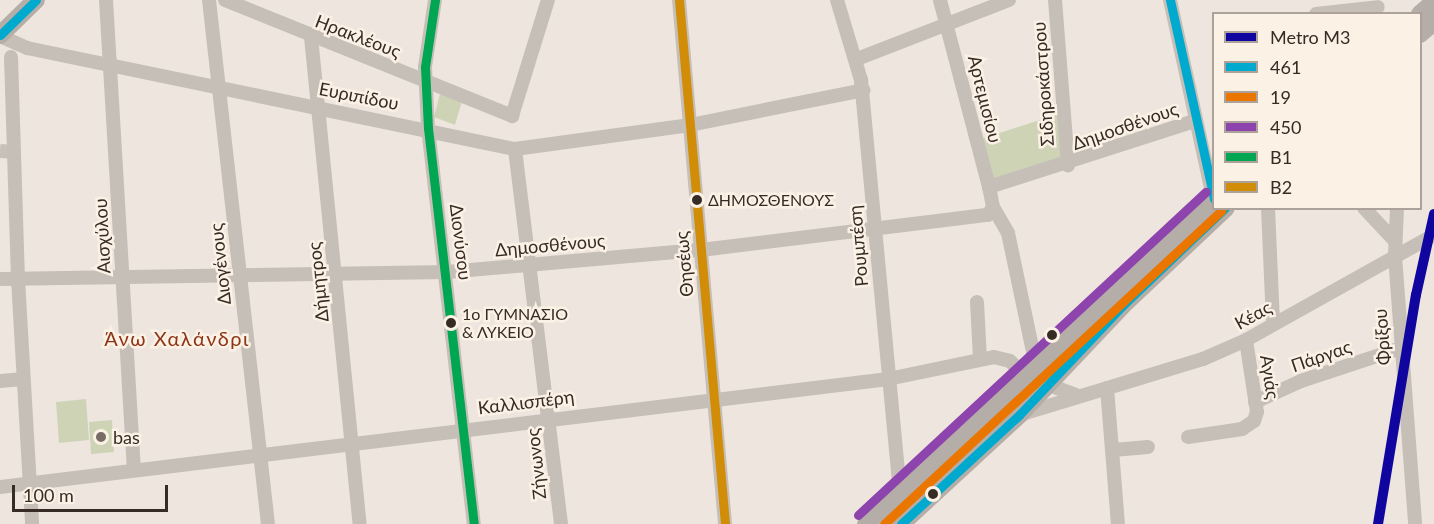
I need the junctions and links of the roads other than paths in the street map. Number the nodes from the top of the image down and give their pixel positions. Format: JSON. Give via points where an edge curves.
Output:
{"nodes":[{"id":1,"x":36,"y":0,"type":"edge"},
{"id":2,"x":106,"y":0,"type":"edge"},
{"id":3,"x":209,"y":0,"type":"edge"},
{"id":4,"x":225,"y":0,"type":"edge"},
{"id":5,"x":435,"y":0,"type":"edge"},
{"id":6,"x":548,"y":0,"type":"edge"},
{"id":7,"x":679,"y":0,"type":"edge"},
{"id":8,"x":837,"y":0,"type":"edge"},
{"id":9,"x":940,"y":0,"type":"edge"},
{"id":10,"x":1009,"y":0,"type":"edge"},
{"id":11,"x":1055,"y":0,"type":"edge"},
{"id":12,"x":1170,"y":0,"type":"edge"},
{"id":13,"x":1434,"y":2,"type":"edge"},
{"id":14,"x":1378,"y":7,"type":"edge"},
{"id":15,"x":1334,"y":12,"type":"edge"},
{"id":16,"x":1422,"y":12,"type":"edge"},
{"id":17,"x":1434,"y":21,"type":"edge"},
{"id":18,"x":947,"y":26,"type":"junction"},
{"id":19,"x":1422,"y":32,"type":"edge"},
{"id":20,"x":0,"y":36,"type":"edge"},
{"id":21,"x":311,"y":37,"type":"junction"},
{"id":22,"x":0,"y":44,"type":"edge"},
{"id":23,"x":27,"y":48,"type":"junction"},
{"id":24,"x":11,"y":57,"type":"junction"},
{"id":25,"x":857,"y":59,"type":"junction"},
{"id":26,"x":111,"y":63,"type":"junction"},
{"id":27,"x":426,"y":81,"type":"junction"},
{"id":28,"x":218,"y":87,"type":"junction"},
{"id":29,"x":863,"y":90,"type":"junction"},
{"id":30,"x":318,"y":106,"type":"junction"},
{"id":31,"x":1194,"y":121,"type":"junction"},
{"id":32,"x":690,"y":124,"type":"junction"},
{"id":33,"x":428,"y":128,"type":"junction"},
{"id":34,"x":515,"y":149,"type":"junction"},
{"id":35,"x":1068,"y":165,"type":"junction"},
{"id":36,"x":1212,"y":185,"type":"edge"},
{"id":37,"x":989,"y":188,"type":"junction"},
{"id":38,"x":992,"y":209,"type":"junction"},
{"id":39,"x":1213,"y":210,"type":"edge"},
{"id":40,"x":1214,"y":210,"type":"edge"},
{"id":41,"x":1268,"y":210,"type":"edge"},
{"id":42,"x":1366,"y":210,"type":"edge"},
{"id":43,"x":1397,"y":210,"type":"edge"},
{"id":44,"x":874,"y":229,"type":"junction"},
{"id":45,"x":1434,"y":234,"type":"edge"},
{"id":46,"x":1395,"y":241,"type":"junction"},
{"id":47,"x":701,"y":250,"type":"junction"},
{"id":48,"x":1395,"y":256,"type":"junction"},
{"id":49,"x":530,"y":265,"type":"junction"},
{"id":50,"x":447,"y":272,"type":"junction"},
{"id":51,"x":240,"y":275,"type":"junction"},
{"id":52,"x":335,"y":276,"type":"junction"},
{"id":53,"x":123,"y":278,"type":"junction"},
{"id":54,"x":0,"y":279,"type":"edge"},
{"id":55,"x":18,"y":279,"type":"junction"},
{"id":56,"x":977,"y":302,"type":"dead end"},
{"id":57,"x":1273,"y":324,"type":"junction"},
{"id":58,"x":1246,"y":340,"type":"junction"},
{"id":59,"x":1401,"y":348,"type":"junction"},
{"id":60,"x":980,"y":359,"type":"junction"},
{"id":61,"x":1030,"y":371,"type":"junction"},
{"id":62,"x":23,"y":379,"type":"junction"},
{"id":63,"x":888,"y":379,"type":"junction"},
{"id":64,"x":0,"y":381,"type":"edge"},
{"id":65,"x":1047,"y":385,"type":"junction"},
{"id":66,"x":1107,"y":388,"type":"junction"},
{"id":67,"x":1076,"y":395,"type":"junction"},
{"id":68,"x":714,"y":399,"type":"junction"},
{"id":69,"x":1255,"y":402,"type":"junction"},
{"id":70,"x":1020,"y":414,"type":"junction"},
{"id":71,"x":549,"y":417,"type":"junction"},
{"id":72,"x":463,"y":428,"type":"junction"},
{"id":73,"x":1188,"y":437,"type":"dead end"},
{"id":74,"x":352,"y":442,"type":"junction"},
{"id":75,"x":1148,"y":447,"type":"dead end"},
{"id":76,"x":1113,"y":450,"type":"junction"},
{"id":77,"x":259,"y":454,"type":"junction"},
{"id":78,"x":134,"y":470,"type":"junction"},
{"id":79,"x":30,"y":483,"type":"junction"},
{"id":80,"x":0,"y":487,"type":"edge"},
{"id":81,"x":900,"y":493,"type":"junction"},
{"id":82,"x":32,"y":524,"type":"edge"},
{"id":83,"x":268,"y":524,"type":"edge"},
{"id":84,"x":360,"y":524,"type":"edge"},
{"id":85,"x":474,"y":524,"type":"edge"},
{"id":86,"x":561,"y":524,"type":"edge"},
{"id":87,"x":725,"y":524,"type":"edge"},
{"id":88,"x":866,"y":524,"type":"edge"},
{"id":89,"x":902,"y":524,"type":"edge"},
{"id":90,"x":1118,"y":524,"type":"edge"},
{"id":91,"x":1414,"y":524,"type":"edge"}],
"edges":[{"from":1,"to":20,"type":"main road"},
{"from":2,"to":26,"type":"street","name":"Αισχύλου"},
{"from":3,"to":28,"type":"street","name":"Διογένους"},
{"from":4,"to":21,"type":"street","name":"Ηρακλέους"},
{"from":5,"to":27,"type":"street","name":"Διονύσου"},
{"from":6,"to":27,"type":"street","name":"Ηρακλέους","via":[[517,92],[513,116]]},
{"from":7,"to":32,"type":"street","name":"Θησέως"},
{"from":8,"to":25,"type":"street","name":"Ρουμπέση"},
{"from":9,"to":18,"type":"street","name":"Αρτεμισίου"},
{"from":10,"to":18,"type":"street"},
{"from":11,"to":35,"type":"street","name":"Σιδηροκάστρου"},
{"from":12,"to":31,"type":"street"},
{"from":13,"to":16,"type":"main road"},
{"from":14,"to":15,"type":"street"},
{"from":17,"to":19,"type":"main road"},
{"from":18,"to":25,"type":"street"},
{"from":18,"to":37,"type":"street","name":"Αρτεμισίου"},
{"from":20,"to":23,"type":"street","name":"Ευριπίδου"},
{"from":21,"to":27,"type":"street","name":"Ηρακλέους"},
{"from":21,"to":30,"type":"street","name":"Δήμητρος"},
{"from":22,"to":24,"type":"street"},
{"from":23,"to":24,"type":"street"},
{"from":23,"to":26,"type":"street","name":"Ευριπίδου"},
{"from":24,"to":55,"type":"street"},
{"from":25,"to":29,"type":"street","name":"Ρουμπέση"},
{"from":26,"to":28,"type":"street","name":"Ευριπίδου"},
{"from":26,"to":53,"type":"street","name":"Αισχύλου"},
{"from":27,"to":33,"type":"street","name":"Διονύσου"},
{"from":28,"to":30,"type":"street","name":"Ευριπίδου"},
{"from":28,"to":51,"type":"street","name":"Διογένους"},
{"from":29,"to":32,"type":"street","name":"Ευριπίδου"},
{"from":29,"to":44,"type":"street","name":"Ρουμπέση"},
{"from":30,"to":33,"type":"street","name":"Ευριπίδου"},
{"from":30,"to":52,"type":"street","name":"Δήμητρος"},
{"from":31,"to":35,"type":"street","name":"Δημοσθένους"},
{"from":31,"to":36,"type":"street"},
{"from":32,"to":34,"type":"street","name":"Ευριπίδου"},
{"from":32,"to":47,"type":"street","name":"Θησέως"},
{"from":33,"to":34,"type":"street","name":"Ευριπίδου"},
{"from":33,"to":50,"type":"street","name":"Διονύσου"},
{"from":34,"to":49,"type":"street","name":"Ζήνωνος"},
{"from":35,"to":37,"type":"street","name":"Δημοσθένους"},
{"from":37,"to":38,"type":"street","name":"Αρτεμισίου"},
{"from":38,"to":44,"type":"street","name":"Δημοσθένους","via":[[983,216]]},
{"from":38,"to":61,"type":"street","name":"Αρτεμισίου","via":[[1008,233]]},
{"from":39,"to":61,"type":"main road"},
{"from":40,"to":65,"type":"main road"},
{"from":41,"to":57,"type":"street"},
{"from":42,"to":46,"type":"street"},
{"from":43,"to":46,"type":"street","name":"Φρίξου"},
{"from":44,"to":47,"type":"street","name":"Δημοσθένους"},
{"from":44,"to":63,"type":"street","name":"Ρουμπέση"},
{"from":45,"to":48,"type":"street","name":"Κέας"},
{"from":46,"to":48,"type":"street","name":"Φρίξου"},
{"from":47,"to":49,"type":"street","name":"Δημοσθένους"},
{"from":47,"to":68,"type":"street","name":"Θησέως"},
{"from":48,"to":57,"type":"street","name":"Κέας"},
{"from":48,"to":59,"type":"street","name":"Φρίξου"},
{"from":49,"to":50,"type":"street","name":"Δημοσθένους"},
{"from":49,"to":71,"type":"street","name":"Ζήνωνος"},
{"from":50,"to":52,"type":"street","name":"Δημοσθένους"},
{"from":50,"to":72,"type":"street","name":"Διονύσου"},
{"from":51,"to":52,"type":"street","name":"Δημοσθένους"},
{"from":51,"to":53,"type":"street","name":"Δημοσθένους"},
{"from":51,"to":77,"type":"street","name":"Διογένους"},
{"from":52,"to":74,"type":"street","name":"Δήμητρος"},
{"from":53,"to":55,"type":"street","name":"Δημοσθένους"},
{"from":53,"to":78,"type":"street","name":"Αισχύλου"},
{"from":54,"to":55,"type":"street","name":"Δημοσθένους"},
{"from":55,"to":62,"type":"street"},
{"from":56,"to":60,"type":"street"},
{"from":57,"to":58,"type":"street","name":"Κέας"},
{"from":58,"to":66,"type":"street","name":"Κέας","via":[[1180,368]]},
{"from":58,"to":69,"type":"street","name":"Αγιάς"},
{"from":59,"to":69,"type":"street","name":"Πάργας","via":[[1301,381]]},
{"from":59,"to":91,"type":"street","name":"Φρίξου"},
{"from":60,"to":61,"type":"street","name":"Καλλισπέρη","via":[[1004,358]]},
{"from":60,"to":63,"type":"street","name":"Καλλισπέρη"},
{"from":61,"to":65,"type":"street","name":"Καλλισπέρη"},
{"from":61,"to":81,"type":"main road"},
{"from":62,"to":64,"type":"street"},
{"from":62,"to":79,"type":"street"},
{"from":63,"to":68,"type":"street","name":"Καλλισπέρη"},
{"from":63,"to":81,"type":"street","name":"Ρουμπέση"},
{"from":65,"to":67,"type":"street"},
{"from":65,"to":70,"type":"main road"},
{"from":66,"to":67,"type":"street","name":"Κέας"},
{"from":66,"to":76,"type":"street"},
{"from":67,"to":70,"type":"street","name":"Κέας"},
{"from":68,"to":71,"type":"street","name":"Καλλισπέρη"},
{"from":68,"to":87,"type":"street","name":"Θησέως"},
{"from":69,"to":73,"type":"street","name":"Αγιάς","via":[[1256,417],[1248,426]]},
{"from":70,"to":89,"type":"main road"},
{"from":71,"to":72,"type":"street","name":"Καλλισπέρη"},
{"from":71,"to":86,"type":"street","name":"Ζήνωνος"},
{"from":72,"to":74,"type":"street","name":"Καλλισπέρη"},
{"from":72,"to":85,"type":"street","name":"Διονύσου"},
{"from":74,"to":77,"type":"street","name":"Καλλισπέρη"},
{"from":74,"to":84,"type":"street","name":"Δήμητρος"},
{"from":75,"to":76,"type":"street"},
{"from":76,"to":90,"type":"street"},
{"from":77,"to":78,"type":"street","name":"Καλλισπέρη"},
{"from":77,"to":83,"type":"street","name":"Διογένους"},
{"from":78,"to":79,"type":"street","name":"Καλλισπέρη"},
{"from":79,"to":80,"type":"street","name":"Καλλισπέρη"},
{"from":79,"to":82,"type":"street"},
{"from":81,"to":88,"type":"main road"}]}
